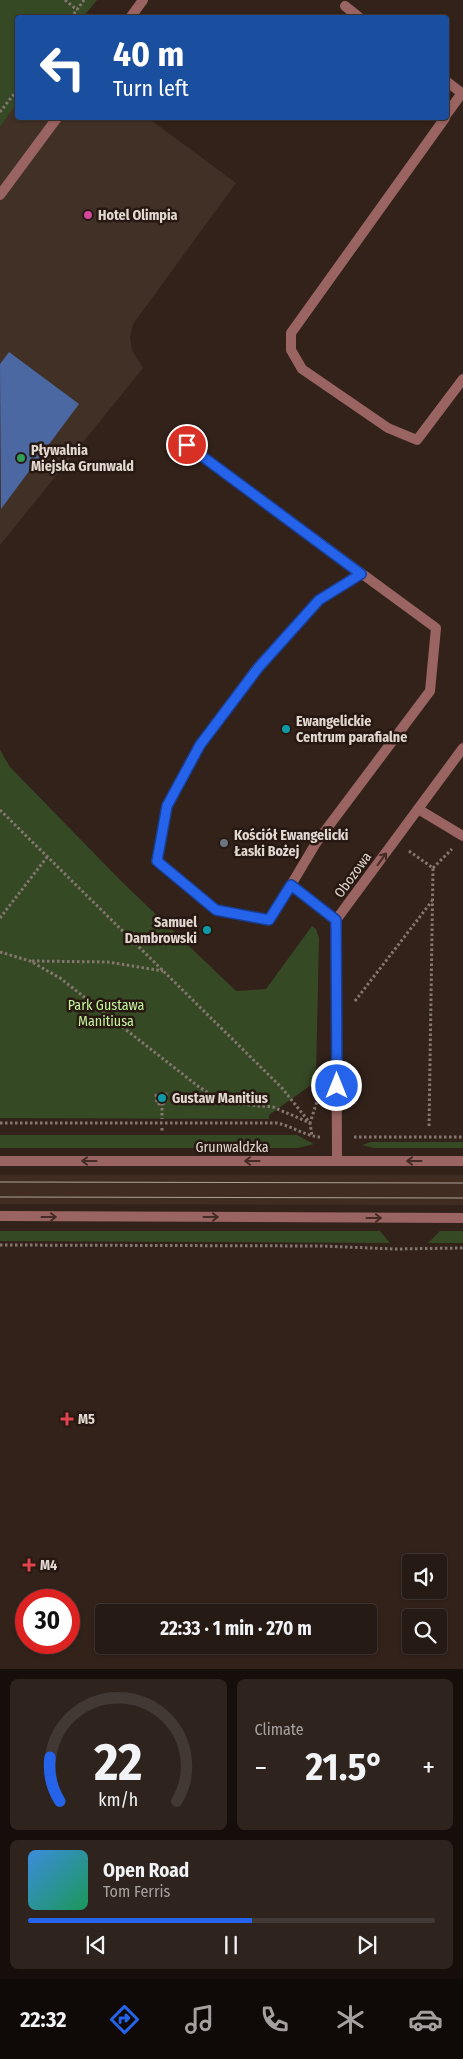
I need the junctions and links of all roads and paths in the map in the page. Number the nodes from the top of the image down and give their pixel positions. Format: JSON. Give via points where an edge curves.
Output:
{"nodes":[{"id":1,"x":65,"y":0,"type":"edge"},
{"id":2,"x":84,"y":0,"type":"edge"},
{"id":3,"x":143,"y":0,"type":"edge"},
{"id":4,"x":345,"y":6,"type":"dead end"},
{"id":5,"x":77,"y":10,"type":"junction"},
{"id":6,"x":73,"y":15,"type":"edge"},
{"id":7,"x":132,"y":15,"type":"edge"},
{"id":8,"x":356,"y":15,"type":"edge"},
{"id":9,"x":449,"y":83,"type":"edge"},
{"id":10,"x":15,"y":93,"type":"edge"},
{"id":11,"x":462,"y":93,"type":"edge"},
{"id":12,"x":449,"y":111,"type":"edge"},
{"id":13,"x":0,"y":112,"type":"edge"},
{"id":14,"x":56,"y":120,"type":"edge"},
{"id":15,"x":442,"y":120,"type":"edge"},
{"id":16,"x":0,"y":195,"type":"edge"},
{"id":17,"x":463,"y":379,"type":"edge"},
{"id":18,"x":187,"y":445,"type":"dead end"},
{"id":19,"x":361,"y":574,"type":"junction"},
{"id":20,"x":463,"y":748,"type":"edge"},
{"id":21,"x":418,"y":809,"type":"junction"},
{"id":22,"x":0,"y":810,"type":"edge"},
{"id":23,"x":463,"y":836,"type":"edge"},
{"id":24,"x":402,"y":846,"type":"dead end"},
{"id":25,"x":455,"y":846,"type":"dead end"},
{"id":26,"x":47,"y":857,"type":"junction"},
{"id":27,"x":433,"y":868,"type":"junction"},
{"id":28,"x":291,"y":885,"type":"junction"},
{"id":29,"x":432,"y":901,"type":"junction"},
{"id":30,"x":0,"y":918,"type":"edge"},
{"id":31,"x":336,"y":920,"type":"junction"},
{"id":32,"x":0,"y":952,"type":"edge"},
{"id":33,"x":30,"y":961,"type":"junction"},
{"id":34,"x":164,"y":971,"type":"junction"},
{"id":35,"x":353,"y":993,"type":"dead end"},
{"id":36,"x":162,"y":1103,"type":"dead end"},
{"id":37,"x":162,"y":1118,"type":"dead end"},
{"id":38,"x":0,"y":1123,"type":"edge"},
{"id":39,"x":310,"y":1123,"type":"junction"},
{"id":40,"x":429,"y":1128,"type":"dead end"},
{"id":41,"x":312,"y":1136,"type":"junction"},
{"id":42,"x":322,"y":1137,"type":"dead end"},
{"id":43,"x":353,"y":1137,"type":"dead end"},
{"id":44,"x":463,"y":1137,"type":"edge"},
{"id":45,"x":0,"y":1161,"type":"edge"},
{"id":46,"x":463,"y":1161,"type":"edge"},
{"id":47,"x":336,"y":1162,"type":"junction"},
{"id":48,"x":0,"y":1216,"type":"edge"},
{"id":49,"x":463,"y":1218,"type":"edge"},
{"id":50,"x":0,"y":1245,"type":"edge"},
{"id":51,"x":463,"y":1248,"type":"edge"}],
"edges":[{"from":1,"to":5,"type":"path"},
{"from":2,"to":5,"type":"path"},
{"from":3,"to":7,"type":"street"},
{"from":4,"to":8,"type":"street"},
{"from":5,"to":6,"type":"path"},
{"from":9,"to":11,"type":"street"},
{"from":10,"to":13,"type":"path"},
{"from":11,"to":12,"type":"street"},
{"from":14,"to":16,"type":"street"},
{"from":15,"to":17,"type":"street","via":[[291,333],[291,350],[302,368],[388,428],[417,440]]},
{"from":18,"to":19,"type":"street"},
{"from":19,"to":28,"type":"street","via":[[436,628],[430,691],[316,843]]},
{"from":19,"to":28,"type":"street","via":[[319,600],[258,668],[200,745],[167,806],[157,861],[216,910],[269,920]]},
{"from":20,"to":21,"type":"street","name":"Obozowa"},
{"from":21,"to":23,"type":"street"},
{"from":31,"to":21,"type":"street","name":"Obozowa","one_way":true},
{"from":22,"to":26,"type":"path"},
{"from":24,"to":27,"type":"path"},
{"from":25,"to":27,"type":"path"},
{"from":26,"to":30,"type":"path"},
{"from":26,"to":34,"type":"path"},
{"from":27,"to":29,"type":"path"},
{"from":28,"to":31,"type":"street"},
{"from":29,"to":35,"type":"path","via":[[353,1003]]},
{"from":29,"to":40,"type":"path"},
{"from":31,"to":47,"type":"street"},
{"from":32,"to":33,"type":"path"},
{"from":33,"to":34,"type":"path","via":[[108,962]]},
{"from":33,"to":39,"type":"path","via":[[74,988],[217,1098],[238,1104],[273,1107]]},
{"from":34,"to":39,"type":"path","via":[[282,1088]]},
{"from":36,"to":37,"type":"path"},
{"from":38,"to":41,"type":"path","via":[[277,1123]]},
{"from":39,"to":41,"type":"path"},
{"from":41,"to":42,"type":"path"},
{"from":43,"to":44,"type":"path"},
{"from":47,"to":45,"type":"street","name":"Grunwaldzka","one_way":true},
{"from":46,"to":47,"type":"street","name":"Grunwaldzka","one_way":true},
{"from":48,"to":49,"type":"street","one_way":true},
{"from":50,"to":51,"type":"path"}]}
